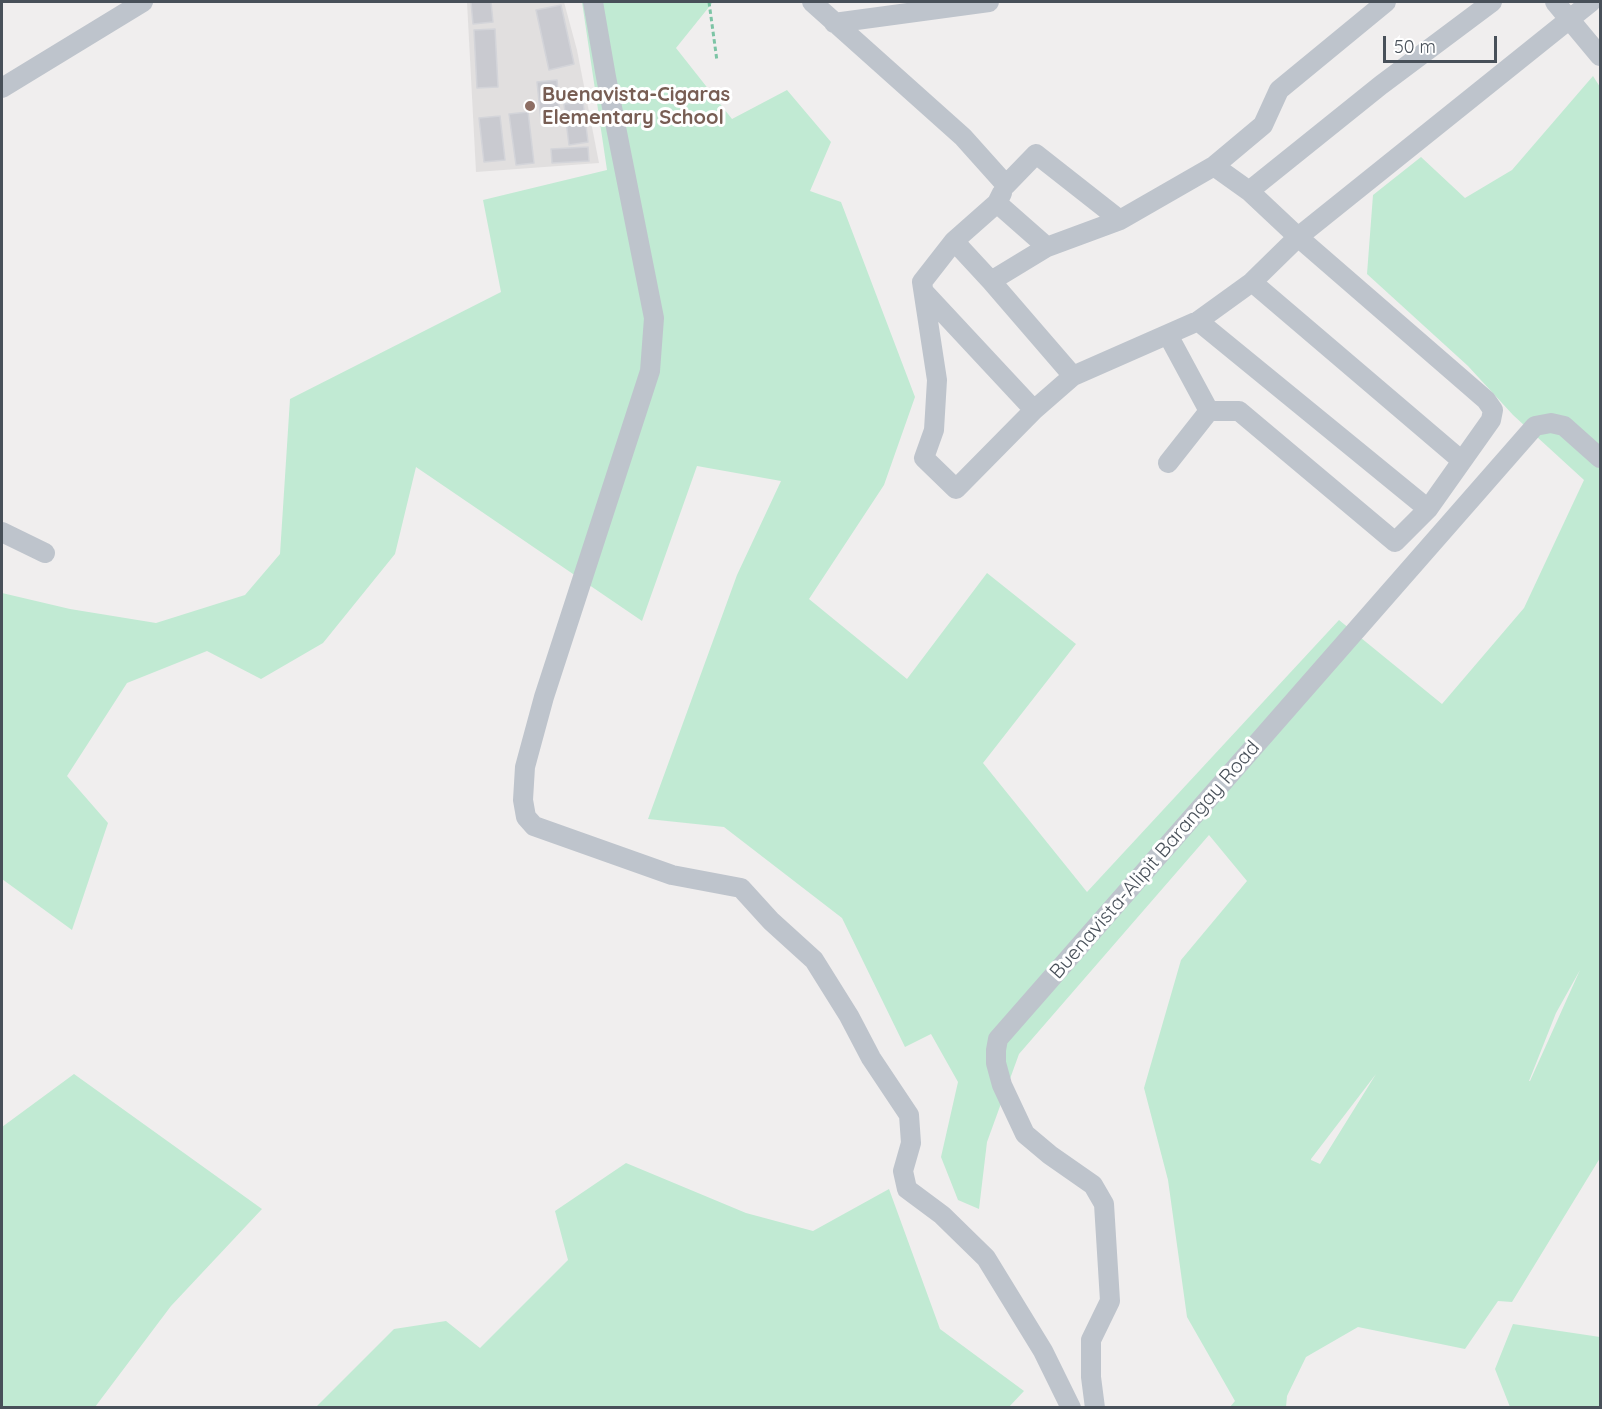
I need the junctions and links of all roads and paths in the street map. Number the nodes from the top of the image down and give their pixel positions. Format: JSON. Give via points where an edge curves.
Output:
{"nodes":[{"id":1,"x":143,"y":2,"type":"edge"},
{"id":2,"x":593,"y":2,"type":"edge"},
{"id":3,"x":710,"y":2,"type":"edge"},
{"id":4,"x":812,"y":2,"type":"edge"},
{"id":5,"x":989,"y":2,"type":"edge"},
{"id":6,"x":1386,"y":2,"type":"edge"},
{"id":7,"x":1492,"y":2,"type":"edge"},
{"id":8,"x":1555,"y":2,"type":"edge"},
{"id":9,"x":1591,"y":2,"type":"edge"},
{"id":10,"x":1570,"y":18,"type":"junction"},
{"id":11,"x":834,"y":23,"type":"junction"},
{"id":12,"x":1600,"y":56,"type":"edge"},
{"id":13,"x":717,"y":61,"type":"dead end"},
{"id":14,"x":2,"y":88,"type":"edge"},
{"id":15,"x":1214,"y":166,"type":"junction"},
{"id":16,"x":1006,"y":185,"type":"junction"},
{"id":17,"x":1249,"y":191,"type":"junction"},
{"id":18,"x":997,"y":203,"type":"junction"},
{"id":19,"x":1120,"y":220,"type":"junction"},
{"id":20,"x":1298,"y":237,"type":"junction"},
{"id":21,"x":954,"y":242,"type":"junction"},
{"id":22,"x":1047,"y":247,"type":"junction"},
{"id":23,"x":991,"y":281,"type":"junction"},
{"id":24,"x":1252,"y":282,"type":"junction"},
{"id":25,"x":924,"y":292,"type":"junction"},
{"id":26,"x":1198,"y":321,"type":"junction"},
{"id":27,"x":1168,"y":335,"type":"junction"},
{"id":28,"x":1073,"y":376,"type":"junction"},
{"id":29,"x":1034,"y":410,"type":"junction"},
{"id":30,"x":1209,"y":411,"type":"junction"},
{"id":31,"x":1600,"y":458,"type":"edge"},
{"id":32,"x":1462,"y":460,"type":"junction"},
{"id":33,"x":1168,"y":464,"type":"dead end"},
{"id":34,"x":1428,"y":509,"type":"junction"},
{"id":35,"x":2,"y":532,"type":"edge"},
{"id":36,"x":45,"y":553,"type":"dead end"},
{"id":37,"x":1071,"y":1407,"type":"edge"},
{"id":38,"x":1095,"y":1407,"type":"edge"}],
"edges":[{"from":1,"to":14,"type":"street"},
{"from":2,"to":37,"type":"street","via":[[654,318],[650,370],[525,767],[526,817],[534,826],[672,875],[741,888],[814,960],[909,1115],[911,1143],[903,1171],[907,1189],[942,1215],[986,1258],[1043,1351]]},
{"from":3,"to":13,"type":"path"},
{"from":4,"to":11,"type":"street"},
{"from":5,"to":11,"type":"street"},
{"from":6,"to":15,"type":"street","via":[[1279,90],[1263,125]]},
{"from":7,"to":17,"type":"street"},
{"from":8,"to":10,"type":"street"},
{"from":9,"to":10,"type":"street"},
{"from":10,"to":12,"type":"street"},
{"from":10,"to":20,"type":"street"},
{"from":11,"to":16,"type":"street","via":[[963,137]]},
{"from":15,"to":17,"type":"street"},
{"from":15,"to":19,"type":"street"},
{"from":16,"to":18,"type":"street"},
{"from":16,"to":19,"type":"street","via":[[1036,154]]},
{"from":17,"to":20,"type":"street"},
{"from":18,"to":21,"type":"street"},
{"from":18,"to":22,"type":"street"},
{"from":19,"to":22,"type":"street"},
{"from":20,"to":24,"type":"street"},
{"from":20,"to":32,"type":"street","via":[[1486,400],[1493,410],[1491,420]]},
{"from":21,"to":23,"type":"street"},
{"from":21,"to":25,"type":"street","via":[[922,282]]},
{"from":22,"to":23,"type":"street"},
{"from":23,"to":28,"type":"street"},
{"from":24,"to":26,"type":"street"},
{"from":24,"to":32,"type":"street"},
{"from":25,"to":29,"type":"street"},
{"from":25,"to":29,"type":"street","via":[[937,380],[934,430],[924,458],[956,489]]},
{"from":26,"to":27,"type":"street"},
{"from":26,"to":34,"type":"street"},
{"from":27,"to":28,"type":"street"},
{"from":27,"to":30,"type":"street"},
{"from":28,"to":29,"type":"street"},
{"from":30,"to":33,"type":"street"},
{"from":30,"to":34,"type":"street","via":[[1239,411],[1395,542]]},
{"from":31,"to":38,"type":"street","name":"Buenavista-Alipit Barangay Road","via":[[1564,426],[1535,426],[998,1040],[996,1063],[1002,1086],[1025,1134],[1094,1185],[1104,1204],[1110,1301],[1091,1340]]},
{"from":32,"to":34,"type":"street"},
{"from":35,"to":36,"type":"street"}]}
